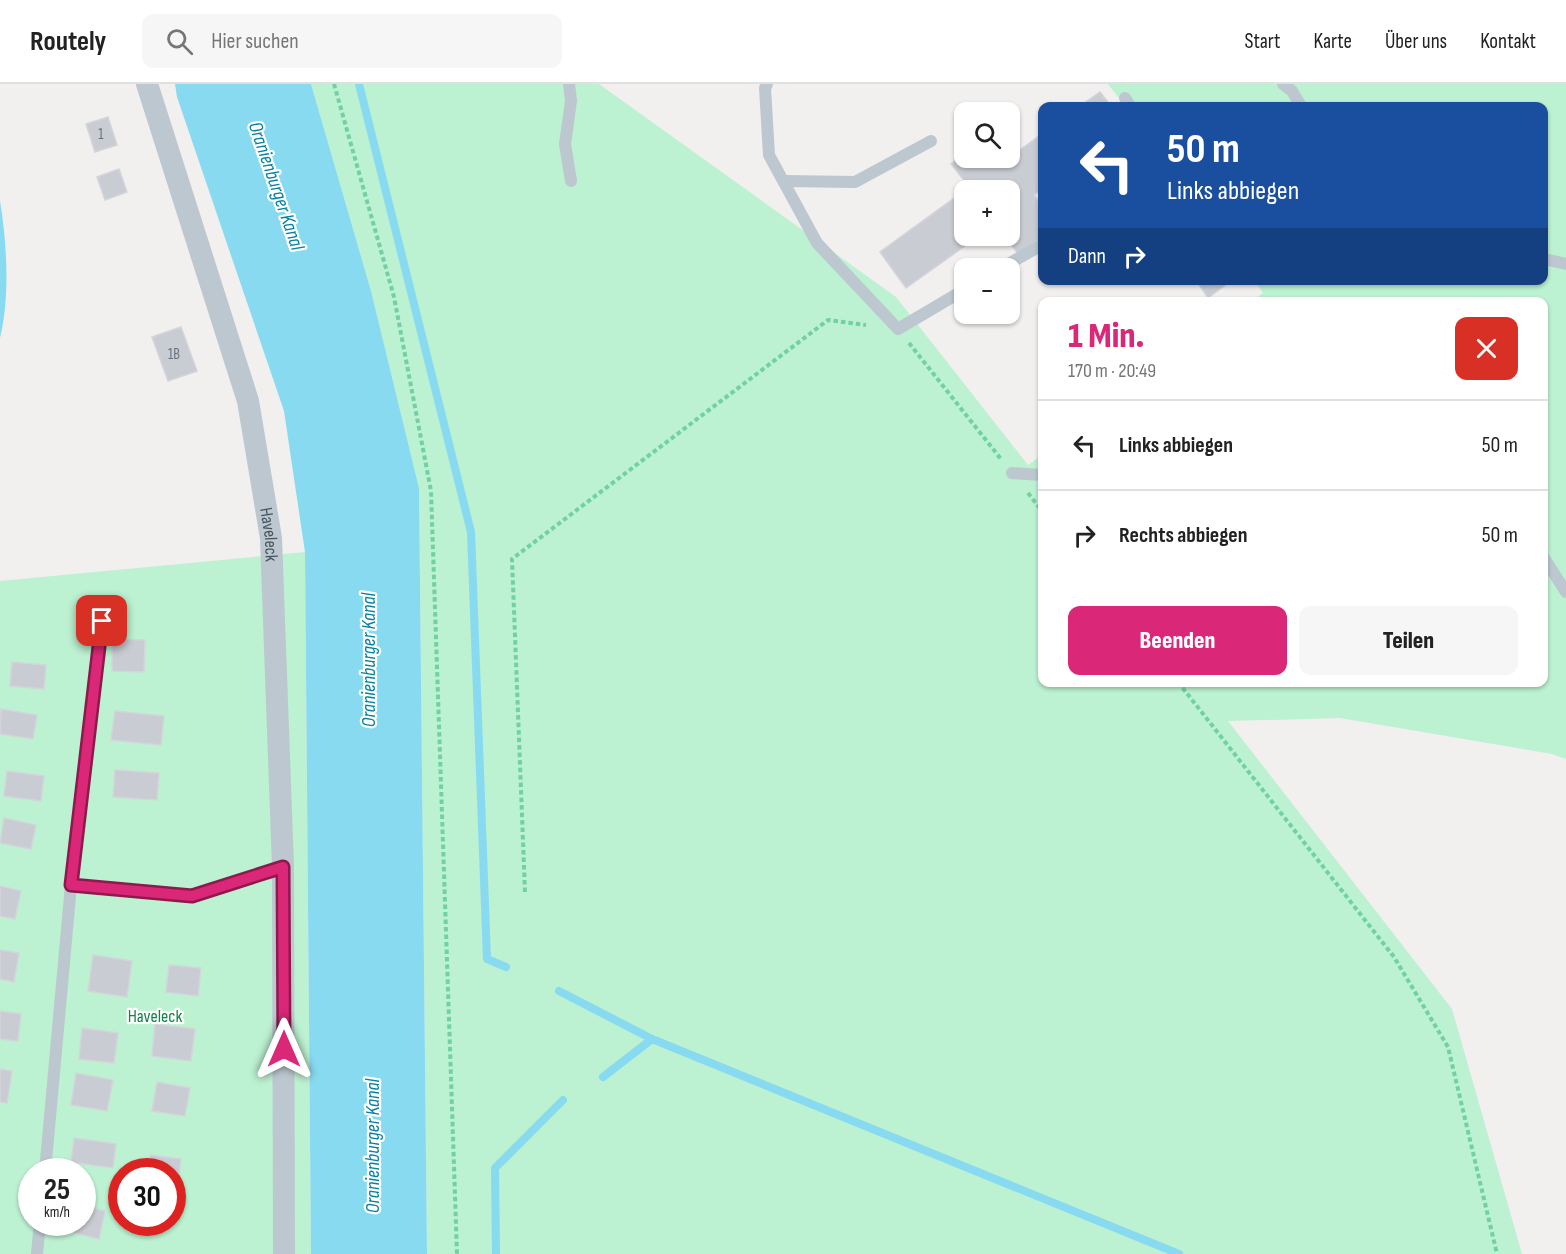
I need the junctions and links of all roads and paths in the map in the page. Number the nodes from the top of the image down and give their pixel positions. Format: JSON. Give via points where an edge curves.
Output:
{"nodes":[{"id":1,"x":147,"y":84,"type":"edge"},
{"id":2,"x":334,"y":84,"type":"edge"},
{"id":3,"x":569,"y":84,"type":"edge"},
{"id":4,"x":767,"y":84,"type":"edge"},
{"id":5,"x":1283,"y":84,"type":"edge"},
{"id":6,"x":1299,"y":102,"type":"edge"},
{"id":7,"x":931,"y":141,"type":"dead end"},
{"id":8,"x":571,"y":181,"type":"dead end"},
{"id":9,"x":784,"y":181,"type":"junction"},
{"id":10,"x":1038,"y":247,"type":"edge"},
{"id":11,"x":1019,"y":258,"type":"edge"},
{"id":12,"x":1548,"y":260,"type":"edge"},
{"id":13,"x":1566,"y":264,"type":"edge"},
{"id":14,"x":954,"y":296,"type":"edge"},
{"id":15,"x":898,"y":329,"type":"junction"},
{"id":16,"x":1012,"y":473,"type":"junction"},
{"id":17,"x":1038,"y":475,"type":"edge"},
{"id":18,"x":1038,"y":507,"type":"edge"},
{"id":19,"x":1548,"y":564,"type":"edge"},
{"id":20,"x":1566,"y":592,"type":"edge"},
{"id":21,"x":102,"y":621,"type":"dead end"},
{"id":22,"x":1182,"y":687,"type":"edge"},
{"id":23,"x":283,"y":867,"type":"junction"},
{"id":24,"x":71,"y":885,"type":"junction"},
{"id":25,"x":525,"y":892,"type":"dead end"},
{"id":26,"x":46,"y":1158,"type":"edge"},
{"id":27,"x":39,"y":1236,"type":"edge"},
{"id":28,"x":37,"y":1254,"type":"edge"},
{"id":29,"x":284,"y":1254,"type":"edge"},
{"id":30,"x":457,"y":1254,"type":"edge"},
{"id":31,"x":1497,"y":1254,"type":"edge"}],
"edges":[{"from":1,"to":23,"type":"street","name":"Haveleck","via":[[248,400],[271,538]]},
{"from":2,"to":30,"type":"path","via":[[394,297],[430,491]]},
{"from":3,"to":8,"type":"lane","via":[[571,101],[565,144]]},
{"from":4,"to":9,"type":"lane","via":[[769,154]]},
{"from":5,"to":6,"type":"lane"},
{"from":7,"to":9,"type":"lane","via":[[855,182]]},
{"from":9,"to":15,"type":"lane","via":[[817,243]]},
{"from":10,"to":11,"type":"lane"},
{"from":12,"to":13,"type":"lane"},
{"from":14,"to":15,"type":"lane"},
{"from":15,"to":16,"type":"path"},
{"from":15,"to":25,"type":"path","via":[[828,320],[512,559]]},
{"from":16,"to":17,"type":"lane"},
{"from":16,"to":18,"type":"path"},
{"from":19,"to":20,"type":"lane"},
{"from":21,"to":24,"type":"lane"},
{"from":22,"to":31,"type":"path","via":[[1394,957],[1448,1047]]},
{"from":23,"to":24,"type":"lane","via":[[192,896]]},
{"from":23,"to":29,"type":"street","name":"Haveleck"},
{"from":24,"to":26,"type":"lane"},
{"from":27,"to":28,"type":"lane"}]}
